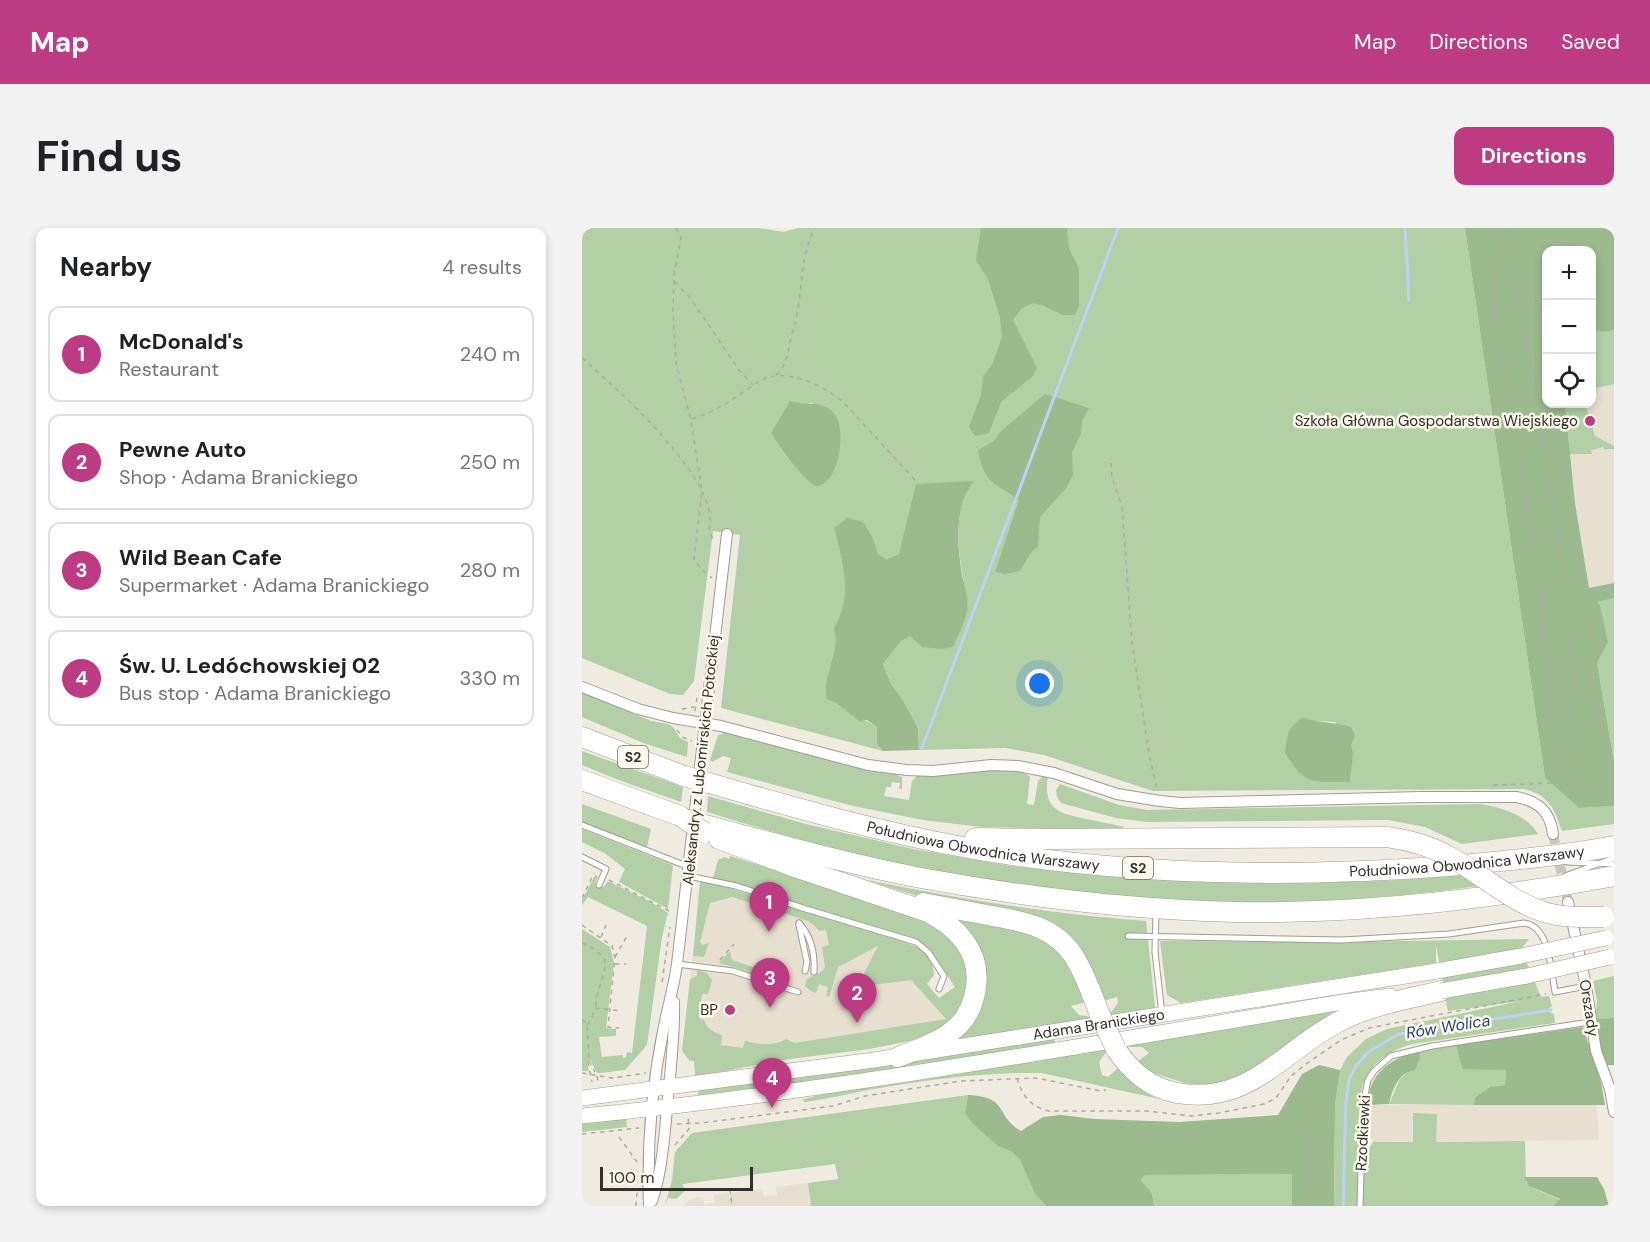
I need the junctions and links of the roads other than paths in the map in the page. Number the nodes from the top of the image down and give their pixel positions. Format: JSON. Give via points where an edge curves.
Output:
{"nodes":[{"id":1,"x":726,"y":534,"type":"dead end"},
{"id":2,"x":582,"y":687,"type":"edge"},
{"id":3,"x":705,"y":723,"type":"junction"},
{"id":4,"x":582,"y":737,"type":"edge"},
{"id":5,"x":582,"y":780,"type":"edge"},
{"id":6,"x":582,"y":825,"type":"edge"},
{"id":7,"x":705,"y":829,"type":"junction"},
{"id":8,"x":899,"y":834,"type":"junction"},
{"id":9,"x":1553,"y":834,"type":"tunnel mouth"},
{"id":10,"x":1614,"y":846,"type":"edge"},
{"id":11,"x":582,"y":856,"type":"edge"},
{"id":12,"x":1614,"y":858,"type":"edge"},
{"id":13,"x":1515,"y":860,"type":"junction"},
{"id":14,"x":1599,"y":864,"type":"junction"},
{"id":15,"x":1614,"y":864,"type":"edge"},
{"id":16,"x":689,"y":871,"type":"junction"},
{"id":17,"x":1614,"y":876,"type":"edge"},
{"id":18,"x":599,"y":885,"type":"dead end"},
{"id":19,"x":1524,"y":891,"type":"junction"},
{"id":20,"x":876,"y":894,"type":"junction"},
{"id":21,"x":1568,"y":902,"type":"tunnel mouth"},
{"id":22,"x":1157,"y":909,"type":"junction"},
{"id":23,"x":1609,"y":917,"type":"edge"},
{"id":24,"x":1128,"y":936,"type":"dead end"},
{"id":25,"x":1155,"y":936,"type":"junction"},
{"id":26,"x":1610,"y":937,"type":"edge"},
{"id":27,"x":1612,"y":957,"type":"edge"},
{"id":28,"x":677,"y":964,"type":"junction"},
{"id":29,"x":805,"y":971,"type":"dead end"},
{"id":30,"x":814,"y":972,"type":"dead end"},
{"id":31,"x":1439,"y":981,"type":"junction"},
{"id":32,"x":1586,"y":986,"type":"junction"},
{"id":33,"x":939,"y":989,"type":"dead end"},
{"id":34,"x":798,"y":992,"type":"dead end"},
{"id":35,"x":1163,"y":1016,"type":"junction"},
{"id":36,"x":1590,"y":1022,"type":"junction"},
{"id":37,"x":898,"y":1057,"type":"junction"},
{"id":38,"x":662,"y":1089,"type":"junction"},
{"id":39,"x":582,"y":1098,"type":"edge"},
{"id":40,"x":660,"y":1108,"type":"junction"},
{"id":41,"x":1614,"y":1112,"type":"edge"},
{"id":42,"x":582,"y":1116,"type":"edge"},
{"id":43,"x":650,"y":1206,"type":"edge"},
{"id":44,"x":1360,"y":1206,"type":"edge"}],
"edges":[{"from":1,"to":3,"type":"street","name":"Aleksandry z Lubomirskich Potockiej"},
{"from":2,"to":3,"type":"street","via":[[633,708]]},
{"from":3,"to":9,"type":"street","via":[[886,769],[933,771],[1018,766],[1054,773],[1117,794],[1180,803],[1516,798],[1542,808]]},
{"from":3,"to":16,"type":"street","name":"Aleksandry z Lubomirskich Potockiej"},
{"from":4,"to":8,"type":"highway","name":"Południowa Obwodnica Warszawy","number":"S2","bridge":true,"via":[[684,776]]},
{"from":5,"to":7,"type":"highway","bridge":true},
{"from":6,"to":16,"type":"lane"},
{"from":7,"to":20,"type":"highway","via":[[742,849]]},
{"from":7,"to":22,"type":"highway","name":"Południowa Obwodnica Warszawy","via":[[921,878]]},
{"from":8,"to":13,"type":"highway","name":"Południowa Obwodnica Warszawy","number":"S2","via":[[1050,860],[1190,871],[1380,871]]},
{"from":8,"to":23,"type":"highway","bridge":true,"via":[[1043,839],[1387,837],[1453,858],[1508,895],[1545,912]]},
{"from":10,"to":13,"type":"highway","name":"Południowa Obwodnica Warszawy","number":"S2"},
{"from":11,"to":18,"type":"lane","via":[[606,869]]},
{"from":12,"to":14,"type":"lane"},
{"from":13,"to":14,"type":"lane"},
{"from":14,"to":15,"type":"lane"},
{"from":14,"to":19,"type":"lane"},
{"from":16,"to":28,"type":"street","name":"Aleksandry z Lubomirskich Potockiej"},
{"from":16,"to":33,"type":"lane","via":[[916,942],[944,976]]},
{"from":17,"to":19,"type":"highway","name":"Południowa Obwodnica Warszawy"},
{"from":19,"to":22,"type":"highway","name":"Południowa Obwodnica Warszawy","via":[[1411,904],[1292,911]]},
{"from":20,"to":31,"type":"highway","bridge":true,"via":[[1018,919],[1044,928],[1072,953],[1124,1062],[1155,1086],[1170,1092],[1208,1095],[1244,1085],[1324,1030]]},
{"from":20,"to":37,"type":"highway","via":[[945,921],[958,933],[976,964],[974,999],[960,1024],[933,1043]]},
{"from":21,"to":32,"type":"street","name":"Orszady"},
{"from":22,"to":25,"type":"lane"},
{"from":24,"to":25,"type":"lane"},
{"from":25,"to":32,"type":"lane","via":[[1342,940],[1449,934],[1524,923],[1535,926],[1543,936],[1555,992]]},
{"from":25,"to":35,"type":"lane"},
{"from":26,"to":31,"type":"main road","name":"Adama Branickiego","bridge":true},
{"from":27,"to":31,"type":"main road","name":"Adama Branickiego","bridge":true,"via":[[1527,976]]},
{"from":28,"to":34,"type":"lane","via":[[733,971]]},
{"from":28,"to":38,"type":"street","name":"Aleksandry z Lubomirskich Potockiej","via":[[674,1032]]},
{"from":29,"to":30,"type":"lane","via":[[807,962],[799,923],[809,936]]},
{"from":31,"to":35,"type":"main road","name":"Adama Branickiego"},
{"from":31,"to":40,"type":"main road","name":"Adama Branickiego","via":[[1343,1002],[878,1078]]},
{"from":32,"to":36,"type":"street","name":"Orszady"},
{"from":35,"to":37,"type":"main road","name":"Adama Branickiego"},
{"from":36,"to":41,"type":"street","name":"Orszady","via":[[1611,1089]]},
{"from":36,"to":44,"type":"lane","name":"Rzodkiewki","via":[[1391,1056],[1368,1080],[1363,1104]]},
{"from":37,"to":38,"type":"main road","name":"Adama Branickiego"},
{"from":38,"to":39,"type":"main road","name":"Adama Branickiego"},
{"from":38,"to":40,"type":"street","name":"Aleksandry z Lubomirskich Potockiej"},
{"from":40,"to":42,"type":"main road","name":"Adama Branickiego"},
{"from":40,"to":43,"type":"street","name":"Aleksandry z Lubomirskich Potockiej"}]}
